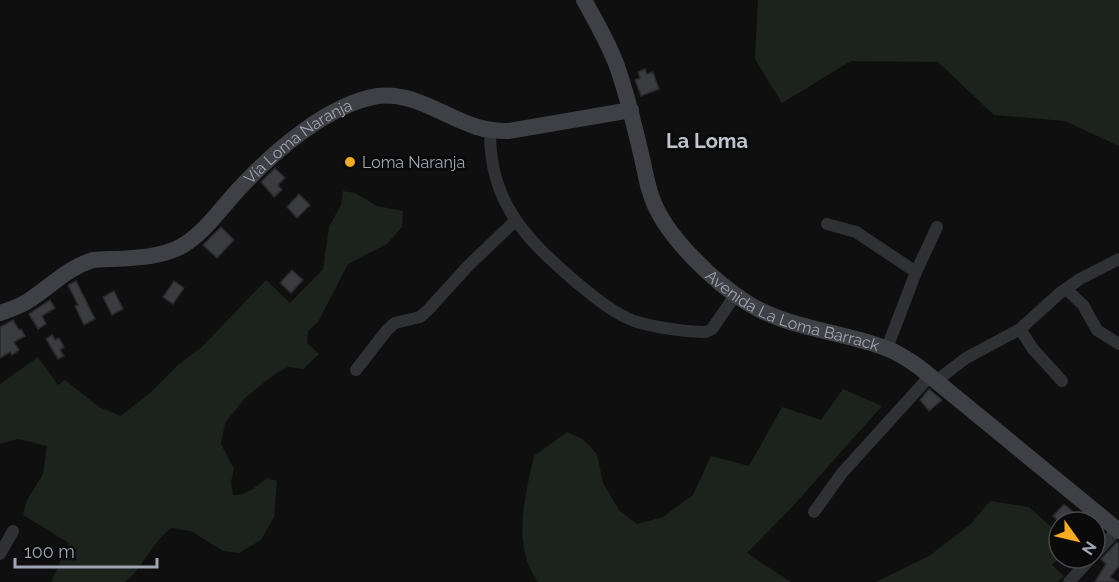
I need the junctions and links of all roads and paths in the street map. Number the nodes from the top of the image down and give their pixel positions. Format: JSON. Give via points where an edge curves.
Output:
{"nodes":[{"id":1,"x":584,"y":0,"type":"edge"},
{"id":2,"x":631,"y":110,"type":"junction"},
{"id":3,"x":490,"y":130,"type":"junction"},
{"id":4,"x":515,"y":221,"type":"junction"},
{"id":5,"x":827,"y":224,"type":"dead end"},
{"id":6,"x":937,"y":227,"type":"dead end"},
{"id":7,"x":1119,"y":259,"type":"edge"},
{"id":8,"x":916,"y":272,"type":"junction"},
{"id":9,"x":1066,"y":289,"type":"junction"},
{"id":10,"x":735,"y":294,"type":"junction"},
{"id":11,"x":0,"y":313,"type":"edge"},
{"id":12,"x":1020,"y":329,"type":"junction"},
{"id":13,"x":1119,"y":344,"type":"edge"},
{"id":14,"x":887,"y":348,"type":"junction"},
{"id":15,"x":356,"y":370,"type":"dead end"},
{"id":16,"x":933,"y":379,"type":"junction"},
{"id":17,"x":1062,"y":381,"type":"dead end"},
{"id":18,"x":813,"y":512,"type":"dead end"},
{"id":19,"x":13,"y":531,"type":"dead end"},
{"id":20,"x":1118,"y":531,"type":"edge"},
{"id":21,"x":1107,"y":542,"type":"edge"},
{"id":22,"x":0,"y":554,"type":"edge"},
{"id":23,"x":1080,"y":570,"type":"edge"},
{"id":24,"x":1069,"y":582,"type":"edge"}],
"edges":[{"from":1,"to":2,"type":"main road","name":"Avenida La Loma Barrack","via":[[618,67]]},
{"from":2,"to":3,"type":"main road","name":"Vía Loma Naranja","via":[[521,130]]},
{"from":2,"to":10,"type":"main road","name":"Avenida La Loma Barrack","via":[[659,214],[690,253]]},
{"from":3,"to":4,"type":"street","via":[[495,175]]},
{"from":3,"to":11,"type":"main road","name":"Vía Loma Naranja","via":[[399,97],[378,96],[346,105],[324,116],[267,160],[208,224],[182,246],[152,255],[84,263],[29,301]]},
{"from":4,"to":10,"type":"street","via":[[543,253],[584,289],[633,320],[706,332]]},
{"from":4,"to":15,"type":"street","via":[[420,317],[395,323],[387,330]]},
{"from":5,"to":8,"type":"street","via":[[856,232]]},
{"from":6,"to":8,"type":"street"},
{"from":7,"to":9,"type":"street"},
{"from":8,"to":14,"type":"street"},
{"from":9,"to":12,"type":"street"},
{"from":9,"to":13,"type":"street","via":[[1083,305],[1097,330]]},
{"from":10,"to":14,"type":"main road","name":"Avenida La Loma Barrack","via":[[786,321]]},
{"from":12,"to":16,"type":"street"},
{"from":12,"to":17,"type":"street"},
{"from":14,"to":16,"type":"main road","name":"Avenida La Loma Barrack"},
{"from":16,"to":18,"type":"street","via":[[842,473]]},
{"from":16,"to":20,"type":"main road","name":"Avenida La Loma Barrack"},
{"from":19,"to":22,"type":"street"},
{"from":20,"to":21,"type":"street"},
{"from":23,"to":24,"type":"street"}]}
